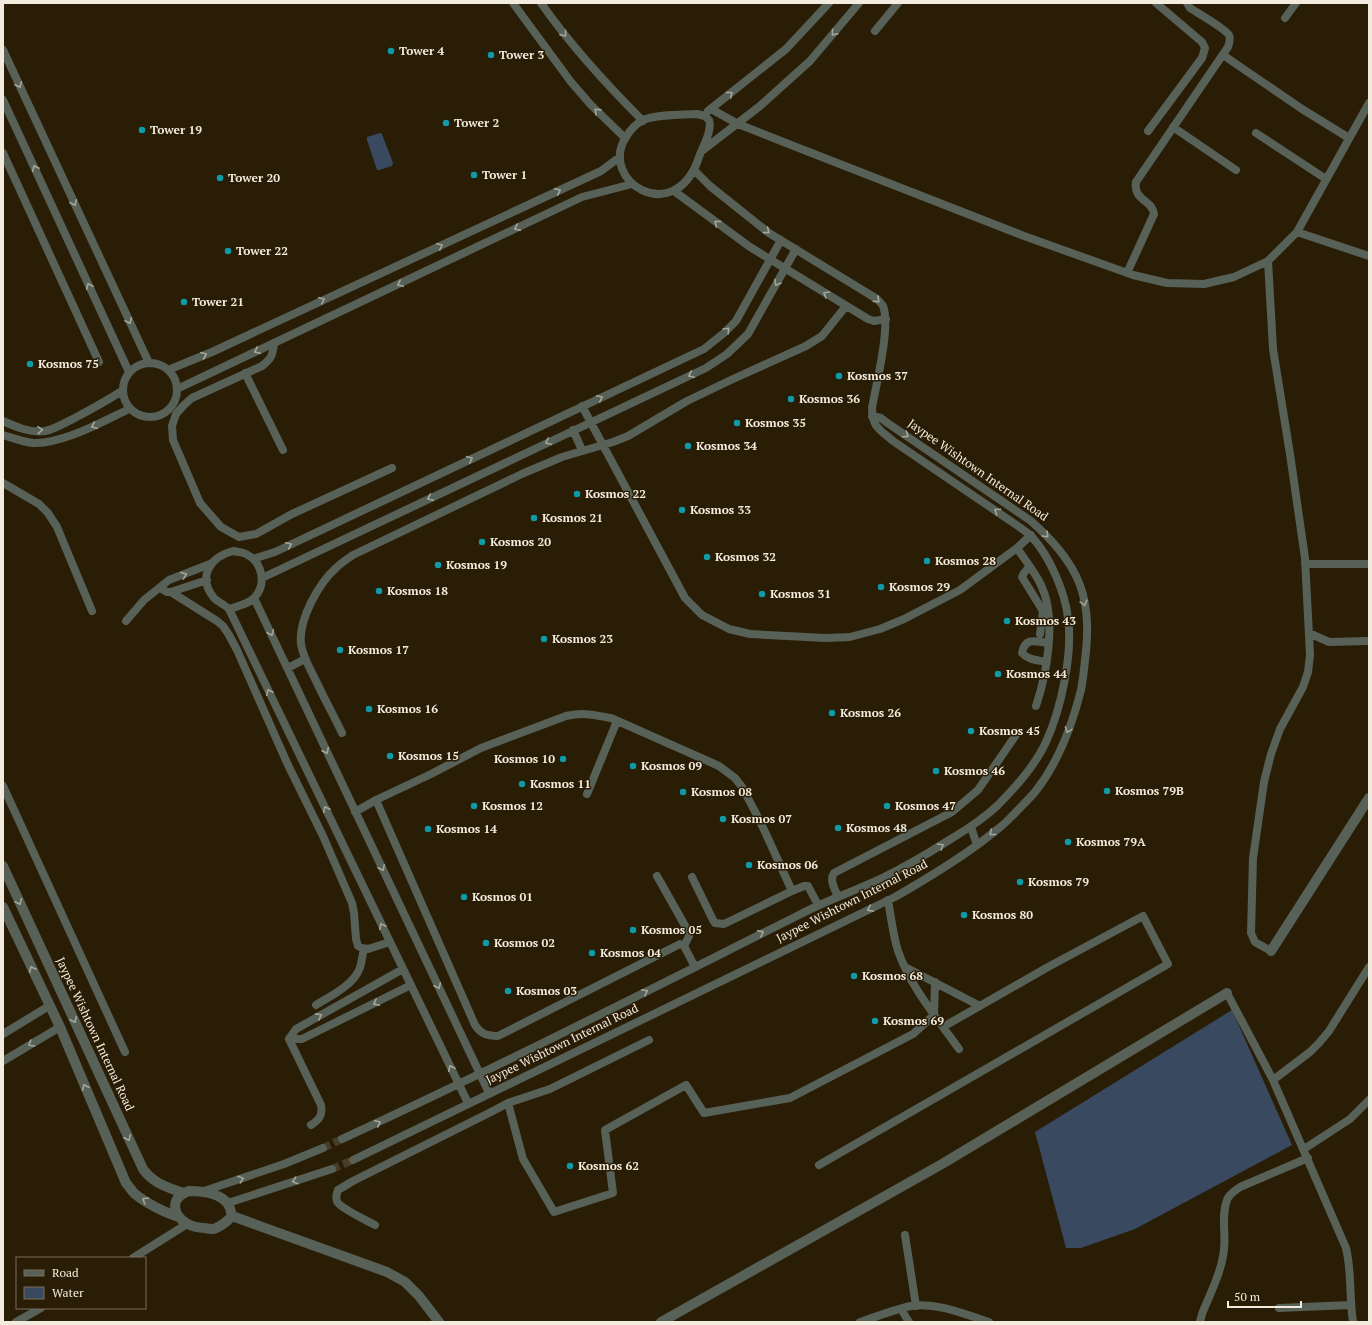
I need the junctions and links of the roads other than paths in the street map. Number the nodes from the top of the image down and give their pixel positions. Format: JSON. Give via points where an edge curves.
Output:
{"nodes":[{"id":1,"x":513,"y":3,"type":"edge"},
{"id":2,"x":541,"y":3,"type":"edge"},
{"id":3,"x":829,"y":3,"type":"edge"},
{"id":4,"x":859,"y":3,"type":"edge"},
{"id":5,"x":898,"y":3,"type":"edge"},
{"id":6,"x":1156,"y":3,"type":"edge"},
{"id":7,"x":1187,"y":3,"type":"edge"},
{"id":8,"x":1296,"y":3,"type":"edge"},
{"id":9,"x":1285,"y":18,"type":"dead end"},
{"id":10,"x":875,"y":31,"type":"dead end"},
{"id":11,"x":3,"y":50,"type":"edge"},
{"id":12,"x":1223,"y":55,"type":"junction"},
{"id":13,"x":3,"y":100,"type":"edge"},
{"id":14,"x":1369,"y":103,"type":"edge"},
{"id":15,"x":711,"y":109,"type":"junction"},
{"id":16,"x":697,"y":114,"type":"junction"},
{"id":17,"x":643,"y":120,"type":"junction"},
{"id":18,"x":738,"y":124,"type":"junction"},
{"id":19,"x":1173,"y":127,"type":"junction"},
{"id":20,"x":1148,"y":130,"type":"dead end"},
{"id":21,"x":1256,"y":133,"type":"dead end"},
{"id":22,"x":625,"y":138,"type":"junction"},
{"id":23,"x":1349,"y":138,"type":"junction"},
{"id":24,"x":701,"y":151,"type":"junction"},
{"id":25,"x":3,"y":153,"type":"edge"},
{"id":26,"x":620,"y":157,"type":"junction"},
{"id":27,"x":694,"y":170,"type":"junction"},
{"id":28,"x":1236,"y":170,"type":"dead end"},
{"id":29,"x":1326,"y":179,"type":"junction"},
{"id":30,"x":632,"y":184,"type":"junction"},
{"id":31,"x":674,"y":191,"type":"junction"},
{"id":32,"x":1297,"y":232,"type":"junction"},
{"id":33,"x":782,"y":240,"type":"junction"},
{"id":34,"x":796,"y":249,"type":"junction"},
{"id":35,"x":1369,"y":256,"type":"edge"},
{"id":36,"x":770,"y":260,"type":"junction"},
{"id":37,"x":1268,"y":261,"type":"junction"},
{"id":38,"x":785,"y":269,"type":"junction"},
{"id":39,"x":1127,"y":273,"type":"junction"},
{"id":40,"x":846,"y":306,"type":"junction"},
{"id":41,"x":886,"y":319,"type":"junction"},
{"id":42,"x":274,"y":343,"type":"junction"},
{"id":43,"x":99,"y":362,"type":"dead end"},
{"id":44,"x":148,"y":363,"type":"junction"},
{"id":45,"x":168,"y":370,"type":"junction"},
{"id":46,"x":129,"y":372,"type":"junction"},
{"id":47,"x":245,"y":373,"type":"junction"},
{"id":48,"x":177,"y":389,"type":"junction"},
{"id":49,"x":122,"y":391,"type":"junction"},
{"id":50,"x":582,"y":406,"type":"junction"},
{"id":51,"x":129,"y":409,"type":"junction"},
{"id":52,"x":872,"y":416,"type":"junction"},
{"id":53,"x":3,"y":421,"type":"edge"},
{"id":54,"x":590,"y":422,"type":"junction"},
{"id":55,"x":573,"y":430,"type":"junction"},
{"id":56,"x":3,"y":434,"type":"edge"},
{"id":57,"x":602,"y":444,"type":"junction"},
{"id":58,"x":283,"y":450,"type":"dead end"},
{"id":59,"x":582,"y":450,"type":"junction"},
{"id":60,"x":392,"y":468,"type":"dead end"},
{"id":61,"x":3,"y":483,"type":"edge"},
{"id":62,"x":1030,"y":535,"type":"junction"},
{"id":63,"x":1017,"y":548,"type":"junction"},
{"id":64,"x":253,"y":558,"type":"junction"},
{"id":65,"x":210,"y":564,"type":"junction"},
{"id":66,"x":1305,"y":564,"type":"junction"},
{"id":67,"x":1369,"y":564,"type":"edge"},
{"id":68,"x":1029,"y":567,"type":"junction"},
{"id":69,"x":262,"y":578,"type":"junction"},
{"id":70,"x":207,"y":580,"type":"junction"},
{"id":71,"x":160,"y":588,"type":"junction"},
{"id":72,"x":172,"y":592,"type":"junction"},
{"id":73,"x":254,"y":598,"type":"junction"},
{"id":74,"x":229,"y":609,"type":"junction"},
{"id":75,"x":92,"y":612,"type":"dead end"},
{"id":76,"x":126,"y":621,"type":"dead end"},
{"id":77,"x":1309,"y":633,"type":"junction"},
{"id":78,"x":1040,"y":634,"type":"dead end"},
{"id":79,"x":1369,"y":641,"type":"edge"},
{"id":80,"x":1048,"y":643,"type":"junction"},
{"id":81,"x":305,"y":659,"type":"junction"},
{"id":82,"x":1046,"y":662,"type":"junction"},
{"id":83,"x":288,"y":668,"type":"junction"},
{"id":84,"x":1036,"y":706,"type":"dead end"},
{"id":85,"x":617,"y":721,"type":"junction"},
{"id":86,"x":342,"y":732,"type":"dead end"},
{"id":87,"x":1018,"y":732,"type":"dead end"},
{"id":88,"x":3,"y":786,"type":"edge"},
{"id":89,"x":587,"y":794,"type":"dead end"},
{"id":90,"x":1369,"y":798,"type":"edge"},
{"id":91,"x":376,"y":800,"type":"junction"},
{"id":92,"x":355,"y":812,"type":"junction"},
{"id":93,"x":971,"y":827,"type":"junction"},
{"id":94,"x":977,"y":845,"type":"junction"},
{"id":95,"x":3,"y":866,"type":"edge"},
{"id":96,"x":657,"y":876,"type":"dead end"},
{"id":97,"x":692,"y":877,"type":"dead end"},
{"id":98,"x":792,"y":891,"type":"junction"},
{"id":99,"x":838,"y":896,"type":"junction"},
{"id":100,"x":888,"y":900,"type":"junction"},
{"id":101,"x":818,"y":905,"type":"junction"},
{"id":102,"x":3,"y":907,"type":"edge"},
{"id":103,"x":390,"y":942,"type":"junction"},
{"id":104,"x":684,"y":946,"type":"junction"},
{"id":105,"x":364,"y":949,"type":"junction"},
{"id":106,"x":1271,"y":951,"type":"joint"},
{"id":107,"x":695,"y":967,"type":"junction"},
{"id":108,"x":905,"y":967,"type":"junction"},
{"id":109,"x":1369,"y":967,"type":"edge"},
{"id":110,"x":403,"y":969,"type":"junction"},
{"id":111,"x":935,"y":982,"type":"junction"},
{"id":112,"x":411,"y":985,"type":"junction"},
{"id":113,"x":1227,"y":993,"type":"joint"},
{"id":114,"x":316,"y":1005,"type":"dead end"},
{"id":115,"x":49,"y":1006,"type":"junction"},
{"id":116,"x":980,"y":1006,"type":"junction"},
{"id":117,"x":934,"y":1015,"type":"junction"},
{"id":118,"x":60,"y":1027,"type":"junction"},
{"id":119,"x":943,"y":1027,"type":"junction"},
{"id":120,"x":3,"y":1034,"type":"edge"},
{"id":121,"x":289,"y":1039,"type":"junction"},
{"id":122,"x":649,"y":1040,"type":"dead end"},
{"id":123,"x":959,"y":1049,"type":"dead end"},
{"id":124,"x":125,"y":1052,"type":"dead end"},
{"id":125,"x":3,"y":1061,"type":"edge"},
{"id":126,"x":480,"y":1074,"type":"junction"},
{"id":127,"x":1273,"y":1080,"type":"junction"},
{"id":128,"x":459,"y":1084,"type":"junction"},
{"id":129,"x":489,"y":1093,"type":"junction"},
{"id":130,"x":1369,"y":1100,"type":"edge"},
{"id":131,"x":468,"y":1103,"type":"junction"},
{"id":132,"x":508,"y":1103,"type":"junction"},
{"id":133,"x":311,"y":1125,"type":"dead end"},
{"id":134,"x":342,"y":1139,"type":"tunnel mouth"},
{"id":135,"x":323,"y":1148,"type":"tunnel mouth"},
{"id":136,"x":1304,"y":1149,"type":"junction"},
{"id":137,"x":1308,"y":1158,"type":"junction"},
{"id":138,"x":353,"y":1160,"type":"tunnel mouth"},
{"id":139,"x":819,"y":1165,"type":"dead end"},
{"id":140,"x":332,"y":1169,"type":"tunnel mouth"},
{"id":141,"x":204,"y":1191,"type":"junction"},
{"id":142,"x":183,"y":1193,"type":"junction"},
{"id":143,"x":228,"y":1203,"type":"junction"},
{"id":144,"x":232,"y":1216,"type":"junction"},
{"id":145,"x":183,"y":1221,"type":"junction"},
{"id":146,"x":375,"y":1225,"type":"dead end"},
{"id":147,"x":904,"y":1235,"type":"dead end"},
{"id":148,"x":135,"y":1257,"type":"edge"},
{"id":149,"x":1350,"y":1305,"type":"junction"},
{"id":150,"x":916,"y":1306,"type":"junction"},
{"id":151,"x":1279,"y":1308,"type":"dead end"},
{"id":152,"x":40,"y":1309,"type":"edge"},
{"id":153,"x":901,"y":1309,"type":"junction"},
{"id":154,"x":16,"y":1322,"type":"edge"},
{"id":155,"x":439,"y":1322,"type":"edge"},
{"id":156,"x":661,"y":1322,"type":"edge"},
{"id":157,"x":860,"y":1322,"type":"edge"},
{"id":158,"x":908,"y":1322,"type":"edge"},
{"id":159,"x":989,"y":1322,"type":"edge"},
{"id":160,"x":1200,"y":1322,"type":"edge"},
{"id":161,"x":1353,"y":1322,"type":"edge"}],
"edges":[{"from":22,"to":1,"type":"street","one_way":true,"via":[[591,105]]},
{"from":2,"to":17,"type":"street","one_way":true,"via":[[588,64]]},
{"from":15,"to":3,"type":"street","one_way":true,"via":[[786,50]]},
{"from":4,"to":18,"type":"street","one_way":true,"via":[[810,61]]},
{"from":5,"to":10,"type":"street"},
{"from":6,"to":20,"type":"street","via":[[1202,42],[1205,48],[1202,58]]},
{"from":7,"to":12,"type":"street","via":[[1190,8],[1230,36]]},
{"from":8,"to":9,"type":"street"},
{"from":11,"to":44,"type":"street","one_way":true},
{"from":12,"to":19,"type":"street"},
{"from":12,"to":23,"type":"street"},
{"from":46,"to":13,"type":"street","one_way":true},
{"from":14,"to":23,"type":"street"},
{"from":15,"to":16,"type":"street"},
{"from":15,"to":18,"type":"street"},
{"from":16,"to":17,"type":"street"},
{"from":16,"to":24,"type":"street","via":[[705,116],[711,124]]},
{"from":17,"to":22,"type":"street","via":[[630,129]]},
{"from":18,"to":24,"type":"street"},
{"from":18,"to":39,"type":"street","via":[[1024,236]]},
{"from":19,"to":28,"type":"street"},
{"from":19,"to":39,"type":"street","via":[[1136,182],[1137,194],[1150,206],[1154,214]]},
{"from":21,"to":29,"type":"street"},
{"from":22,"to":26,"type":"street"},
{"from":23,"to":29,"type":"street"},
{"from":24,"to":27,"type":"street"},
{"from":25,"to":43,"type":"street"},
{"from":26,"to":30,"type":"street","via":[[623,171]]},
{"from":45,"to":26,"type":"street","one_way":true,"via":[[212,352],[601,171]]},
{"from":27,"to":31,"type":"street","via":[[686,182]]},
{"from":27,"to":33,"type":"street","one_way":true,"via":[[769,233]]},
{"from":29,"to":32,"type":"street"},
{"from":30,"to":31,"type":"street","via":[[644,192],[659,194]]},
{"from":30,"to":42,"type":"street","one_way":true,"via":[[582,197]]},
{"from":36,"to":31,"type":"street","one_way":true},
{"from":32,"to":35,"type":"street"},
{"from":32,"to":37,"type":"street"},
{"from":33,"to":34,"type":"street"},
{"from":33,"to":36,"type":"street"},
{"from":34,"to":38,"type":"street"},
{"from":34,"to":41,"type":"street","one_way":true,"via":[[877,299],[883,305]]},
{"from":36,"to":38,"type":"street"},
{"from":50,"to":36,"type":"street","one_way":true,"via":[[704,350],[736,321]]},
{"from":37,"to":39,"type":"street","via":[[1234,277],[1204,284],[1167,283]]},
{"from":37,"to":66,"type":"street","via":[[1273,349]]},
{"from":40,"to":38,"type":"street","one_way":true},
{"from":38,"to":54,"type":"street","one_way":true,"via":[[748,334],[727,354],[706,368]]},
{"from":40,"to":41,"type":"street","via":[[874,321]]},
{"from":40,"to":57,"type":"street","via":[[814,342],[687,401],[628,436]]},
{"from":41,"to":52,"type":"street"},
{"from":42,"to":47,"type":"street","via":[[272,358],[262,366]]},
{"from":42,"to":48,"type":"street","one_way":true},
{"from":44,"to":45,"type":"street","via":[[159,364]]},
{"from":44,"to":46,"type":"street","via":[[138,365]]},
{"from":45,"to":48,"type":"street","via":[[175,379]]},
{"from":46,"to":49,"type":"street"},
{"from":47,"to":58,"type":"street"},
{"from":47,"to":60,"type":"street","via":[[192,398],[176,414],[172,426],[173,440],[200,503],[222,527],[239,537],[256,534],[292,514]]},
{"from":48,"to":51,"type":"street","via":[[170,409],[161,416],[140,416]]},
{"from":49,"to":51,"type":"street","via":[[124,402]]},
{"from":53,"to":49,"type":"street","one_way":true,"via":[[22,429],[44,431],[55,428]]},
{"from":50,"to":54,"type":"street"},
{"from":64,"to":50,"type":"street","one_way":true,"via":[[275,552]]},
{"from":51,"to":56,"type":"street","one_way":true,"via":[[87,429],[51,442],[32,443]]},
{"from":62,"to":52,"type":"street","name":"Jaypee Wishtown Internal Road","one_way":true,"via":[[893,441],[877,428]]},
{"from":52,"to":94,"type":"street","name":"Jaypee Wishtown Internal Road","one_way":true,"via":[[881,418],[918,443],[1046,534],[1071,566],[1087,612],[1088,638],[1081,689],[1069,728],[1056,758],[1035,791],[1009,820]]},
{"from":54,"to":55,"type":"street"},
{"from":54,"to":57,"type":"street"},
{"from":55,"to":59,"type":"street"},
{"from":55,"to":69,"type":"street","one_way":true},
{"from":57,"to":59,"type":"street"},
{"from":57,"to":63,"type":"street","via":[[685,598],[702,615],[729,629],[750,634],[826,638],[850,637],[880,629],[960,590]]},
{"from":59,"to":81,"type":"street","via":[[517,476],[353,555],[324,580],[307,612],[301,630]]},
{"from":61,"to":75,"type":"street","via":[[39,504],[48,513],[57,527]]},
{"from":62,"to":63,"type":"street"},
{"from":62,"to":93,"type":"street","name":"Jaypee Wishtown Internal Road","via":[[1046,555],[1068,618],[1069,649],[1063,687],[1045,743],[1026,774],[998,805]]},
{"from":63,"to":68,"type":"street"},
{"from":64,"to":65,"type":"street","via":[[233,551],[223,554]]},
{"from":64,"to":69,"type":"street"},
{"from":65,"to":70,"type":"street"},
{"from":71,"to":65,"type":"street","one_way":true,"via":[[170,580]]},
{"from":66,"to":67,"type":"street"},
{"from":66,"to":77,"type":"street"},
{"from":68,"to":78,"type":"street","via":[[1022,578],[1043,611]]},
{"from":68,"to":80,"type":"street","via":[[1041,584],[1046,599],[1049,613]]},
{"from":69,"to":73,"type":"street"},
{"from":70,"to":72,"type":"street"},
{"from":70,"to":74,"type":"street","via":[[209,590]]},
{"from":71,"to":72,"type":"street"},
{"from":71,"to":76,"type":"street","via":[[144,600]]},
{"from":72,"to":105,"type":"street","via":[[223,626],[229,635],[352,903],[356,939],[358,946]]},
{"from":73,"to":74,"type":"street","via":[[246,604]]},
{"from":73,"to":83,"type":"street","one_way":true},
{"from":103,"to":74,"type":"street","one_way":true},
{"from":77,"to":79,"type":"street","via":[[1329,642]]},
{"from":77,"to":106,"type":"street","via":[[1308,672],[1304,687],[1280,729],[1271,754],[1264,782],[1253,858],[1251,933],[1255,942]]},
{"from":80,"to":82,"type":"street"},
{"from":80,"to":82,"type":"street","via":[[1030,641],[1026,643],[1022,653],[1031,659]]},
{"from":81,"to":83,"type":"street"},
{"from":81,"to":86,"type":"street"},
{"from":82,"to":84,"type":"street","via":[[1042,689]]},
{"from":83,"to":92,"type":"street","one_way":true},
{"from":85,"to":89,"type":"street"},
{"from":85,"to":91,"type":"street","via":[[593,714],[579,713],[566,716],[481,748]]},
{"from":85,"to":98,"type":"street","via":[[719,766],[735,778],[760,820]]},
{"from":87,"to":99,"type":"street","via":[[978,790],[952,812],[834,873],[832,879]]},
{"from":88,"to":124,"type":"street"},
{"from":90,"to":106,"type":"street"},
{"from":91,"to":92,"type":"street"},
{"from":91,"to":104,"type":"street","via":[[475,1025],[488,1036],[498,1036],[680,944]]},
{"from":92,"to":126,"type":"street","one_way":true},
{"from":93,"to":94,"type":"street"},
{"from":99,"to":93,"type":"street","name":"Jaypee Wishtown Internal Road","one_way":true,"via":[[891,873]]},
{"from":94,"to":100,"type":"street","name":"Jaypee Wishtown Internal Road","via":[[939,872]]},
{"from":95,"to":142,"type":"street","name":"Jaypee Wishtown Internal Road","one_way":true,"via":[[143,1169],[149,1178],[158,1184]]},
{"from":96,"to":104,"type":"street","via":[[688,931],[689,936]]},
{"from":97,"to":98,"type":"street","via":[[715,923],[719,924],[731,921]]},
{"from":98,"to":101,"type":"street","via":[[808,886]]},
{"from":99,"to":101,"type":"street","name":"Jaypee Wishtown Internal Road"},
{"from":100,"to":108,"type":"street","via":[[896,941]]},
{"from":100,"to":129,"type":"street","name":"Jaypee Wishtown Internal Road","one_way":true},
{"from":107,"to":101,"type":"street","name":"Jaypee Wishtown Internal Road","one_way":true},
{"from":115,"to":102,"type":"street","one_way":true},
{"from":103,"to":105,"type":"street"},
{"from":103,"to":110,"type":"street"},
{"from":104,"to":107,"type":"street"},
{"from":105,"to":114,"type":"street","via":[[359,970],[352,979],[345,987]]},
{"from":126,"to":107,"type":"street","name":"Jaypee Wishtown Internal Road","one_way":true},
{"from":108,"to":111,"type":"street"},
{"from":108,"to":117,"type":"street","via":[[915,989]]},
{"from":109,"to":127,"type":"street","via":[[1319,1043]]},
{"from":110,"to":112,"type":"street"},
{"from":121,"to":110,"type":"street","one_way":true,"via":[[296,1029]]},
{"from":111,"to":116,"type":"street"},
{"from":111,"to":117,"type":"street"},
{"from":112,"to":121,"type":"street","one_way":true,"via":[[302,1039]]},
{"from":128,"to":112,"type":"street","one_way":true},
{"from":113,"to":127,"type":"street"},
{"from":113,"to":156,"type":"street","via":[[942,1164]]},
{"from":115,"to":118,"type":"street"},
{"from":115,"to":120,"type":"street"},
{"from":116,"to":119,"type":"street"},
{"from":116,"to":139,"type":"street","via":[[1143,916],[1168,964]]},
{"from":117,"to":119,"type":"street"},
{"from":117,"to":132,"type":"street","via":[[913,1034],[790,1098],[704,1113],[686,1085],[605,1130],[614,1193],[554,1212],[522,1159]]},
{"from":118,"to":125,"type":"street","one_way":true},
{"from":145,"to":118,"type":"street","one_way":true,"via":[[145,1201],[126,1183]]},
{"from":119,"to":123,"type":"street"},
{"from":121,"to":133,"type":"street","via":[[321,1105],[321,1116]]},
{"from":122,"to":132,"type":"street","via":[[550,1089]]},
{"from":126,"to":128,"type":"street","name":"Jaypee Wishtown Internal Road"},
{"from":126,"to":129,"type":"street"},
{"from":127,"to":136,"type":"street"},
{"from":128,"to":131,"type":"street"},
{"from":134,"to":128,"type":"street","name":"Jaypee Wishtown Internal Road","one_way":true},
{"from":129,"to":131,"type":"street","name":"Jaypee Wishtown Internal Road"},
{"from":130,"to":136,"type":"street","via":[[1350,1119]]},
{"from":131,"to":138,"type":"street","name":"Jaypee Wishtown Internal Road"},
{"from":132,"to":146,"type":"street","via":[[338,1190],[336,1198],[343,1207]]},
{"from":141,"to":135,"type":"street","name":"Jaypee Wishtown Internal Road","one_way":true},
{"from":136,"to":137,"type":"street"},
{"from":137,"to":149,"type":"street","via":[[1349,1258]]},
{"from":137,"to":160,"type":"street","via":[[1240,1187],[1227,1199],[1222,1260]]},
{"from":140,"to":143,"type":"street","one_way":true},
{"from":141,"to":142,"type":"street","name":"Jaypee Wishtown Internal Road"},
{"from":141,"to":143,"type":"street","name":"Jaypee Wishtown Internal Road"},
{"from":142,"to":145,"type":"street","via":[[175,1202],[175,1209]]},
{"from":143,"to":144,"type":"street"},
{"from":144,"to":145,"type":"street","via":[[213,1229],[199,1228]]},
{"from":144,"to":155,"type":"street","via":[[387,1272],[405,1282]]},
{"from":145,"to":148,"type":"street"},
{"from":147,"to":150,"type":"street"},
{"from":149,"to":151,"type":"street"},
{"from":149,"to":161,"type":"street"},
{"from":150,"to":153,"type":"street"},
{"from":150,"to":159,"type":"street","via":[[940,1307]]},
{"from":152,"to":154,"type":"street"},
{"from":153,"to":157,"type":"street"},
{"from":153,"to":158,"type":"street"}]}
